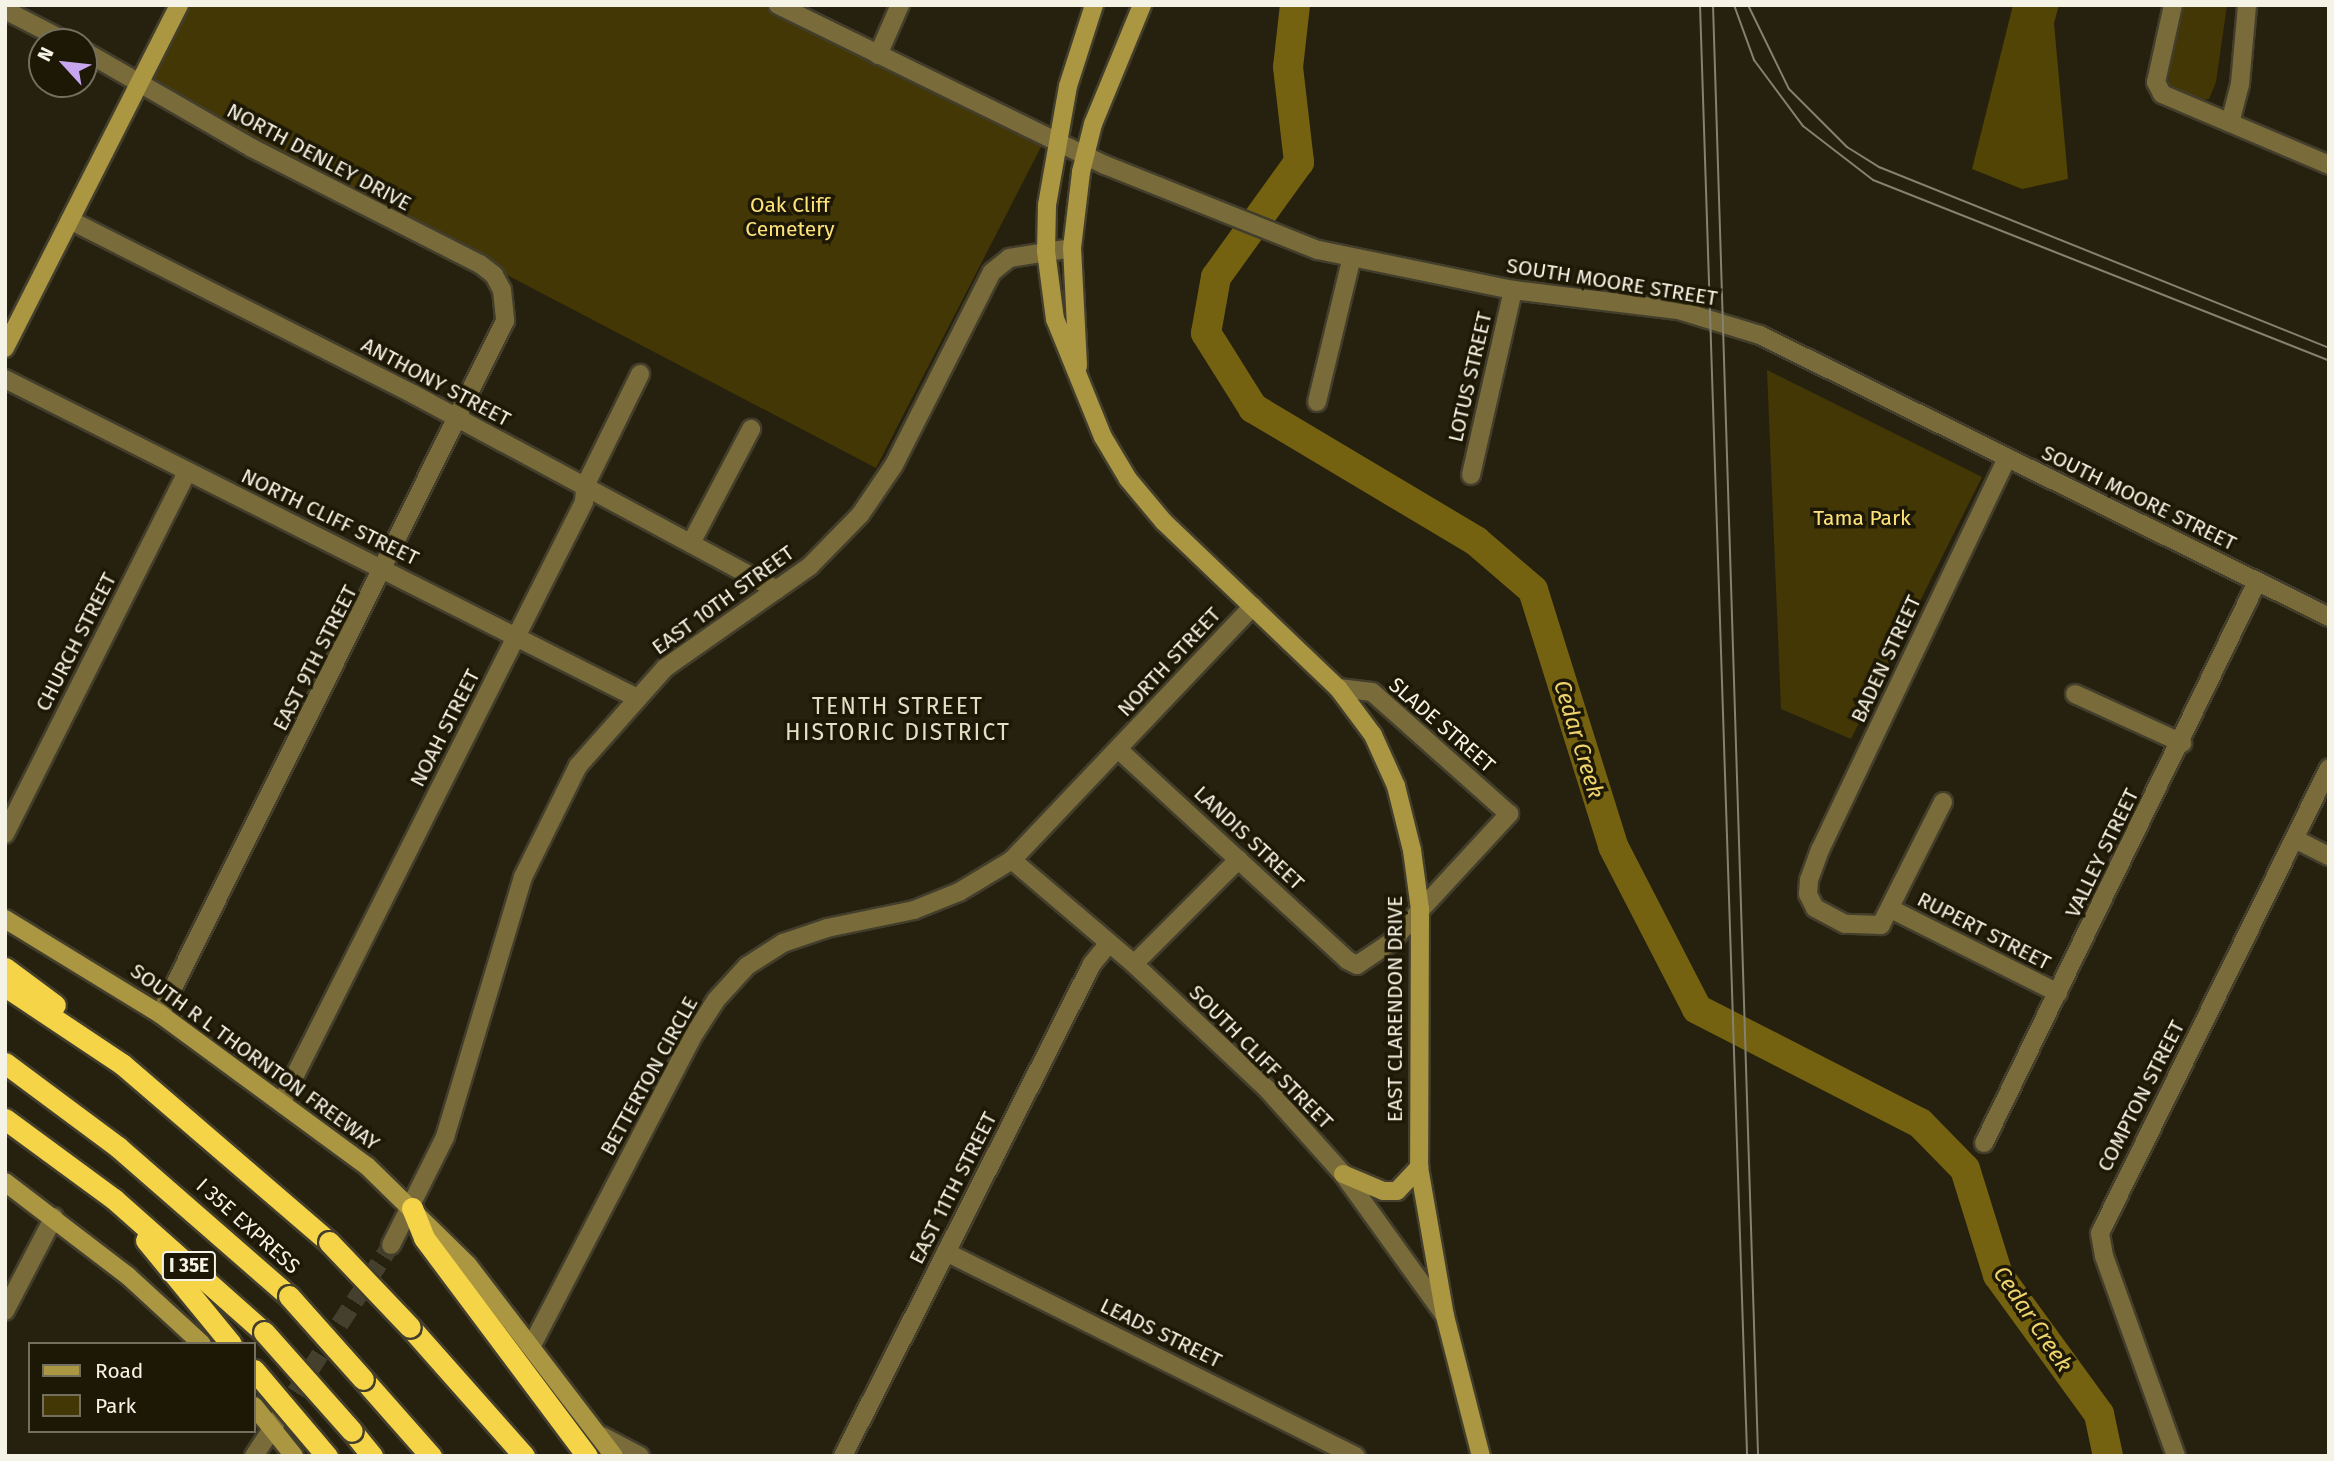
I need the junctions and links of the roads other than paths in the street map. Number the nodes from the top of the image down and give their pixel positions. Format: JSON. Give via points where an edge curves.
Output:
{"nodes":[{"id":1,"x":179,"y":5,"type":"edge"},
{"id":2,"x":778,"y":5,"type":"edge"},
{"id":3,"x":900,"y":5,"type":"edge"},
{"id":4,"x":1094,"y":5,"type":"edge"},
{"id":5,"x":1142,"y":5,"type":"edge"},
{"id":6,"x":2173,"y":5,"type":"edge"},
{"id":7,"x":2246,"y":5,"type":"edge"},
{"id":8,"x":5,"y":10,"type":"edge"},
{"id":9,"x":40,"y":28,"type":"edge"},
{"id":10,"x":878,"y":55,"type":"junction"},
{"id":11,"x":98,"y":60,"type":"edge"},
{"id":12,"x":138,"y":86,"type":"junction"},
{"id":13,"x":2230,"y":123,"type":"junction"},
{"id":14,"x":1056,"y":142,"type":"junction"},
{"id":15,"x":1084,"y":155,"type":"junction"},
{"id":16,"x":2329,"y":165,"type":"edge"},
{"id":17,"x":70,"y":220,"type":"junction"},
{"id":18,"x":1072,"y":248,"type":"junction"},
{"id":19,"x":1046,"y":251,"type":"junction"},
{"id":20,"x":1350,"y":260,"type":"junction"},
{"id":21,"x":1513,"y":290,"type":"junction"},
{"id":22,"x":505,"y":321,"type":"joint"},
{"id":23,"x":5,"y":348,"type":"edge"},
{"id":24,"x":640,"y":374,"type":"dead end"},
{"id":25,"x":5,"y":379,"type":"edge"},
{"id":26,"x":1078,"y":380,"type":"junction"},
{"id":27,"x":1317,"y":402,"type":"dead end"},
{"id":28,"x":459,"y":420,"type":"junction"},
{"id":29,"x":751,"y":429,"type":"dead end"},
{"id":30,"x":2007,"y":458,"type":"junction"},
{"id":31,"x":187,"y":472,"type":"junction"},
{"id":32,"x":1471,"y":475,"type":"dead end"},
{"id":33,"x":585,"y":486,"type":"junction"},
{"id":34,"x":691,"y":543,"type":"junction"},
{"id":35,"x":385,"y":570,"type":"junction"},
{"id":36,"x":2257,"y":582,"type":"junction"},
{"id":37,"x":777,"y":590,"type":"junction"},
{"id":38,"x":1253,"y":606,"type":"junction"},
{"id":39,"x":2329,"y":617,"type":"edge"},
{"id":40,"x":517,"y":635,"type":"junction"},
{"id":41,"x":1338,"y":688,"type":"junction"},
{"id":42,"x":2076,"y":694,"type":"dead end"},
{"id":43,"x":635,"y":697,"type":"junction"},
{"id":44,"x":2182,"y":743,"type":"junction"},
{"id":45,"x":1119,"y":750,"type":"junction"},
{"id":46,"x":2329,"y":768,"type":"edge"},
{"id":47,"x":1943,"y":802,"type":"dead end"},
{"id":48,"x":5,"y":834,"type":"edge"},
{"id":49,"x":2294,"y":839,"type":"junction"},
{"id":50,"x":2329,"y":856,"type":"edge"},
{"id":51,"x":1239,"y":859,"type":"junction"},
{"id":52,"x":1012,"y":860,"type":"junction"},
{"id":53,"x":1420,"y":909,"type":"junction"},
{"id":54,"x":1891,"y":909,"type":"junction"},
{"id":55,"x":5,"y":919,"type":"edge"},
{"id":56,"x":1108,"y":944,"type":"junction"},
{"id":57,"x":1134,"y":964,"type":"junction"},
{"id":58,"x":5,"y":968,"type":"edge"},
{"id":59,"x":5,"y":986,"type":"edge"},
{"id":60,"x":2058,"y":993,"type":"junction"},
{"id":61,"x":160,"y":1014,"type":"junction"},
{"id":62,"x":5,"y":1063,"type":"edge"},
{"id":63,"x":122,"y":1064,"type":"junction"},
{"id":64,"x":282,"y":1101,"type":"junction"},
{"id":65,"x":5,"y":1119,"type":"edge"},
{"id":66,"x":1984,"y":1143,"type":"dead end"},
{"id":67,"x":1419,"y":1167,"type":"junction"},
{"id":68,"x":1343,"y":1174,"type":"junction"},
{"id":69,"x":5,"y":1182,"type":"edge"},
{"id":70,"x":114,"y":1199,"type":"junction"},
{"id":71,"x":412,"y":1208,"type":"junction"},
{"id":72,"x":54,"y":1217,"type":"junction"},
{"id":73,"x":391,"y":1245,"type":"tunnel mouth"},
{"id":74,"x":946,"y":1252,"type":"junction"},
{"id":75,"x":5,"y":1311,"type":"edge"},
{"id":76,"x":1445,"y":1316,"type":"junction"},
{"id":77,"x":200,"y":1342,"type":"edge"},
{"id":78,"x":229,"y":1342,"type":"edge"},
{"id":79,"x":532,"y":1345,"type":"junction"},
{"id":80,"x":256,"y":1372,"type":"edge"},
{"id":81,"x":256,"y":1407,"type":"edge"},
{"id":82,"x":276,"y":1422,"type":"junction"},
{"id":83,"x":602,"y":1436,"type":"junction"},
{"id":84,"x":254,"y":1456,"type":"edge"},
{"id":85,"x":294,"y":1456,"type":"edge"},
{"id":86,"x":327,"y":1456,"type":"edge"},
{"id":87,"x":372,"y":1456,"type":"edge"},
{"id":88,"x":431,"y":1456,"type":"edge"},
{"id":89,"x":524,"y":1456,"type":"edge"},
{"id":90,"x":587,"y":1456,"type":"edge"},
{"id":91,"x":614,"y":1456,"type":"edge"},
{"id":92,"x":640,"y":1456,"type":"edge"},
{"id":93,"x":843,"y":1456,"type":"edge"},
{"id":94,"x":1356,"y":1456,"type":"edge"},
{"id":95,"x":1480,"y":1456,"type":"edge"},
{"id":96,"x":2176,"y":1456,"type":"edge"}],
"edges":[{"from":1,"to":12,"type":"street"},
{"from":2,"to":10,"type":"street","name":"SOUTH MOORE STREET"},
{"from":3,"to":10,"type":"street"},
{"from":4,"to":14,"type":"street","name":"EAST CLARENDON DRIVE"},
{"from":5,"to":15,"type":"street","name":"EAST CLARENDON DRIVE"},
{"from":6,"to":13,"type":"street","via":[[2156,82],[2162,94],[2173,101]]},
{"from":7,"to":13,"type":"street","via":[[2240,84]]},
{"from":8,"to":9,"type":"street"},
{"from":10,"to":14,"type":"street","name":"SOUTH MOORE STREET"},
{"from":11,"to":12,"type":"street","name":"NORTH DENLEY DRIVE"},
{"from":12,"to":17,"type":"street"},
{"from":12,"to":22,"type":"street","name":"NORTH DENLEY DRIVE","via":[[494,275],[502,290]]},
{"from":13,"to":16,"type":"street"},
{"from":14,"to":15,"type":"street","name":"SOUTH MOORE STREET"},
{"from":14,"to":19,"type":"street","name":"EAST CLARENDON DRIVE"},
{"from":15,"to":18,"type":"street","name":"EAST CLARENDON DRIVE"},
{"from":15,"to":20,"type":"street","name":"SOUTH MOORE STREET"},
{"from":17,"to":23,"type":"street"},
{"from":17,"to":28,"type":"street","name":"ANTHONY STREET"},
{"from":18,"to":19,"type":"street","name":"EAST 10TH STREET"},
{"from":18,"to":26,"type":"street","name":"EAST CLARENDON DRIVE"},
{"from":19,"to":26,"type":"street","name":"EAST CLARENDON DRIVE","via":[[1055,319]]},
{"from":19,"to":37,"type":"street","name":"EAST 10TH STREET","via":[[1009,258],[992,272],[880,488],[835,543]]},
{"from":20,"to":21,"type":"street","name":"SOUTH MOORE STREET"},
{"from":20,"to":27,"type":"street"},
{"from":21,"to":30,"type":"street","name":"SOUTH MOORE STREET","via":[[1678,310],[1722,321]]},
{"from":21,"to":32,"type":"street","name":"LOTUS STREET"},
{"from":22,"to":28,"type":"street","name":"EAST 9TH STREET"},
{"from":24,"to":33,"type":"street","name":"NOAH STREET"},
{"from":25,"to":31,"type":"street","name":"NORTH CLIFF STREET"},
{"from":26,"to":38,"type":"street","name":"EAST CLARENDON DRIVE","via":[[1128,479],[1164,523]]},
{"from":28,"to":33,"type":"street","name":"ANTHONY STREET"},
{"from":28,"to":35,"type":"street","name":"EAST 9TH STREET"},
{"from":29,"to":34,"type":"street"},
{"from":30,"to":36,"type":"street","name":"SOUTH MOORE STREET"},
{"from":30,"to":54,"type":"street","name":"BADEN STREET","via":[[1809,880],[1808,894],[1815,908],[1830,918],[1861,927],[1881,925]]},
{"from":31,"to":35,"type":"street","name":"NORTH CLIFF STREET"},
{"from":31,"to":48,"type":"street","name":"CHURCH STREET"},
{"from":33,"to":34,"type":"street","name":"ANTHONY STREET"},
{"from":33,"to":40,"type":"street","name":"NOAH STREET","via":[[584,502]]},
{"from":34,"to":37,"type":"street","name":"ANTHONY STREET"},
{"from":35,"to":40,"type":"street","name":"NORTH CLIFF STREET"},
{"from":35,"to":61,"type":"street","name":"EAST 9TH STREET"},
{"from":36,"to":39,"type":"street","name":"SOUTH MOORE STREET"},
{"from":36,"to":44,"type":"street","name":"VALLEY STREET"},
{"from":37,"to":43,"type":"street","name":"EAST 10TH STREET","via":[[696,643]]},
{"from":38,"to":41,"type":"street","name":"EAST CLARENDON DRIVE"},
{"from":38,"to":45,"type":"street","name":"NORTH STREET"},
{"from":40,"to":43,"type":"street","name":"NORTH CLIFF STREET"},
{"from":40,"to":64,"type":"street","name":"NOAH STREET"},
{"from":41,"to":53,"type":"street","name":"EAST CLARENDON DRIVE","via":[[1373,735],[1396,786]]},
{"from":41,"to":53,"type":"street","name":"SLADE STREET","via":[[1372,692],[1509,814]]},
{"from":42,"to":44,"type":"street"},
{"from":43,"to":71,"type":"street","name":"EAST 10TH STREET","via":[[578,765],[542,832],[523,877],[444,1136]]},
{"from":44,"to":60,"type":"street","name":"VALLEY STREET"},
{"from":45,"to":51,"type":"street","name":"LANDIS STREET"},
{"from":45,"to":52,"type":"street","name":"BETTERTON CIRCLE"},
{"from":46,"to":49,"type":"street","name":"COMPTON STREET"},
{"from":47,"to":54,"type":"street"},
{"from":49,"to":50,"type":"street"},
{"from":49,"to":96,"type":"street","name":"COMPTON STREET","via":[[2100,1233],[2104,1256]]},
{"from":51,"to":53,"type":"street","name":"LANDIS STREET","via":[[1357,965],[1375,956]]},
{"from":51,"to":57,"type":"street"},
{"from":52,"to":56,"type":"street","name":"SOUTH CLIFF STREET"},
{"from":52,"to":79,"type":"street","name":"BETTERTON CIRCLE","via":[[959,892],[914,910],[827,928],[783,943],[747,965],[716,1000],[691,1040]]},
{"from":53,"to":67,"type":"street","name":"EAST CLARENDON DRIVE"},
{"from":54,"to":60,"type":"street","name":"RUPERT STREET"},
{"from":55,"to":61,"type":"street","name":"SOUTH R L THORNTON FREEWAY"},
{"from":56,"to":57,"type":"street","name":"SOUTH CLIFF STREET"},
{"from":56,"to":74,"type":"street","name":"EAST 11TH STREET","via":[[1092,964]]},
{"from":57,"to":68,"type":"street","name":"SOUTH CLIFF STREET","via":[[1268,1090]]},
{"from":58,"to":63,"type":"highway","via":[[24,978]]},
{"from":59,"to":63,"type":"highway"},
{"from":60,"to":66,"type":"street","name":"VALLEY STREET"},
{"from":61,"to":64,"type":"street","name":"SOUTH R L THORNTON FREEWAY"},
{"from":62,"to":88,"type":"highway","name":"I 35E EXPRESS","bridge":true,"via":[[118,1147],[289,1296]]},
{"from":63,"to":89,"type":"highway","bridge":true,"via":[[329,1242]]},
{"from":64,"to":71,"type":"street","name":"SOUTH R L THORNTON FREEWAY","via":[[367,1166]]},
{"from":65,"to":70,"type":"highway","number":"I 35E"},
{"from":67,"to":68,"type":"street","via":[[1397,1191],[1383,1191]]},
{"from":67,"to":76,"type":"street","name":"EAST CLARENDON DRIVE"},
{"from":68,"to":76,"type":"street","name":"SOUTH CLIFF STREET"},
{"from":69,"to":72,"type":"street"},
{"from":70,"to":78,"type":"highway"},
{"from":70,"to":87,"type":"highway","number":"I 35E","bridge":true,"via":[[264,1332]]},
{"from":71,"to":73,"type":"street","name":"EAST 10TH STREET"},
{"from":71,"to":79,"type":"street","name":"SOUTH R L THORNTON FREEWAY","via":[[468,1265]]},
{"from":71,"to":90,"type":"highway","via":[[424,1238]]},
{"from":72,"to":75,"type":"street"},
{"from":72,"to":77,"type":"street"},
{"from":74,"to":93,"type":"street","name":"EAST 11TH STREET"},
{"from":74,"to":94,"type":"street","name":"LEADS STREET"},
{"from":76,"to":95,"type":"street","name":"EAST CLARENDON DRIVE"},
{"from":79,"to":83,"type":"street","name":"SOUTH R L THORNTON FREEWAY"},
{"from":80,"to":86,"type":"highway","bridge":true},
{"from":81,"to":82,"type":"street"},
{"from":82,"to":84,"type":"street"},
{"from":82,"to":85,"type":"street"},
{"from":83,"to":91,"type":"street","name":"SOUTH R L THORNTON FREEWAY"},
{"from":83,"to":92,"type":"street"}]}
